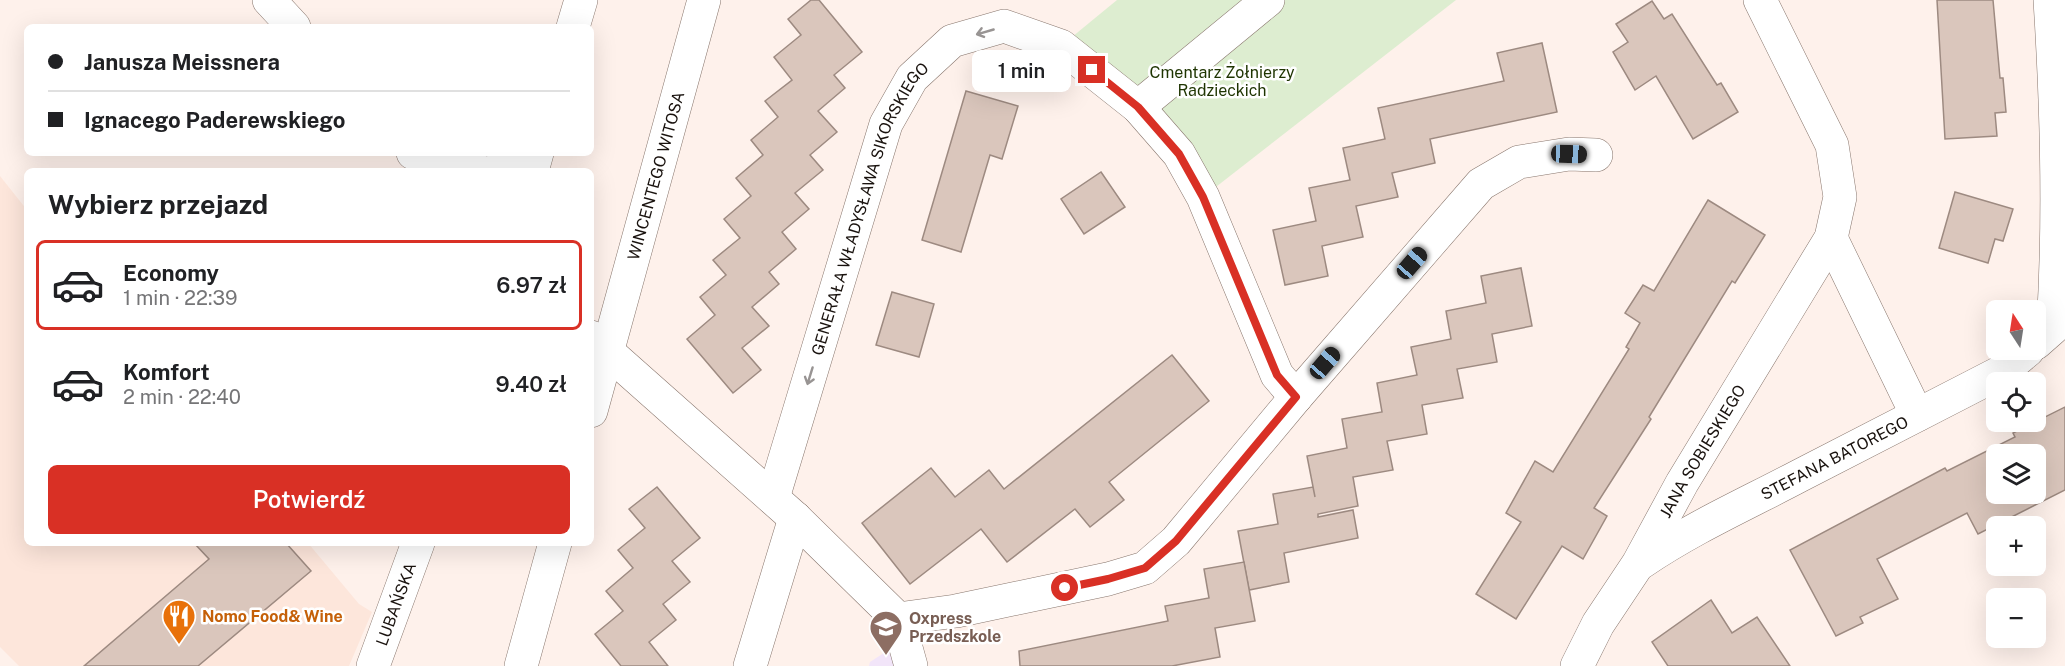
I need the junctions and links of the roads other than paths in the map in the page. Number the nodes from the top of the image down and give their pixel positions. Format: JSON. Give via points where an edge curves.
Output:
{"nodes":[{"id":1,"x":269,"y":0,"type":"edge"},
{"id":2,"x":581,"y":0,"type":"edge"},
{"id":3,"x":704,"y":0,"type":"edge"},
{"id":4,"x":1268,"y":0,"type":"edge"},
{"id":5,"x":1760,"y":0,"type":"edge"},
{"id":6,"x":2050,"y":0,"type":"edge"},
{"id":7,"x":291,"y":24,"type":"edge"},
{"id":8,"x":574,"y":24,"type":"edge"},
{"id":9,"x":1138,"y":107,"type":"junction"},
{"id":10,"x":1596,"y":155,"type":"dead end"},
{"id":11,"x":420,"y":156,"type":"edge"},
{"id":12,"x":534,"y":163,"type":"edge"},
{"id":13,"x":461,"y":168,"type":"edge"},
{"id":14,"x":509,"y":168,"type":"edge"},
{"id":15,"x":1831,"y":238,"type":"junction"},
{"id":16,"x":2046,"y":334,"type":"edge"},
{"id":17,"x":599,"y":344,"type":"edge"},
{"id":18,"x":2016,"y":360,"type":"edge"},
{"id":19,"x":594,"y":386,"type":"edge"},
{"id":20,"x":1296,"y":397,"type":"junction"},
{"id":21,"x":1917,"y":415,"type":"junction"},
{"id":22,"x":784,"y":508,"type":"junction"},
{"id":23,"x":416,"y":546,"type":"edge"},
{"id":24,"x":554,"y":546,"type":"edge"},
{"id":25,"x":1638,"y":564,"type":"junction"},
{"id":26,"x":898,"y":619,"type":"junction"},
{"id":27,"x":373,"y":666,"type":"edge"},
{"id":28,"x":521,"y":666,"type":"edge"},
{"id":29,"x":750,"y":666,"type":"edge"},
{"id":30,"x":911,"y":666,"type":"edge"},
{"id":31,"x":1576,"y":666,"type":"edge"}],
"edges":[{"from":1,"to":7,"type":"street"},
{"from":2,"to":8,"type":"street"},
{"from":3,"to":17,"type":"street","name":"WINCENTEGO WITOSA"},
{"from":4,"to":9,"type":"street"},
{"from":5,"to":15,"type":"street","name":"JANA SOBIESKIEGO","via":[[1832,145],[1840,196]]},
{"from":6,"to":16,"type":"street","via":[[2056,117],[2056,282],[2053,328]]},
{"from":9,"to":20,"type":"street","name":"GENERAŁA WŁADYSŁAWA SIKORSKIEGO","via":[[1179,154],[1203,197],[1277,375]]},
{"from":9,"to":22,"type":"street","name":"GENERAŁA WŁADYSŁAWA SIKORSKIEGO","one_way":true,"via":[[1061,46],[1004,26],[952,41],[912,78],[886,124]]},
{"from":10,"to":20,"type":"street","via":[[1569,154],[1519,162],[1481,184]]},
{"from":11,"to":13,"type":"street"},
{"from":12,"to":14,"type":"street"},
{"from":15,"to":21,"type":"street"},
{"from":15,"to":25,"type":"street","name":"JANA SOBIESKIEGO","via":[[1682,483]]},
{"from":17,"to":19,"type":"street","name":"WINCENTEGO WITOSA"},
{"from":17,"to":22,"type":"street"},
{"from":18,"to":21,"type":"street","name":"STEFANA BATOREGO"},
{"from":20,"to":26,"type":"street","via":[[1176,541],[1145,568],[956,611]]},
{"from":21,"to":25,"type":"street","name":"STEFANA BATOREGO","via":[[1711,520]]},
{"from":22,"to":26,"type":"street"},
{"from":22,"to":29,"type":"street","name":"GENERAŁA WŁADYSŁAWA SIKORSKIEGO"},
{"from":23,"to":27,"type":"street","name":"LUBAŃSKA"},
{"from":24,"to":28,"type":"street"},
{"from":25,"to":31,"type":"street","name":"JANA SOBIESKIEGO","via":[[1598,624]]},
{"from":26,"to":30,"type":"street"}]}
